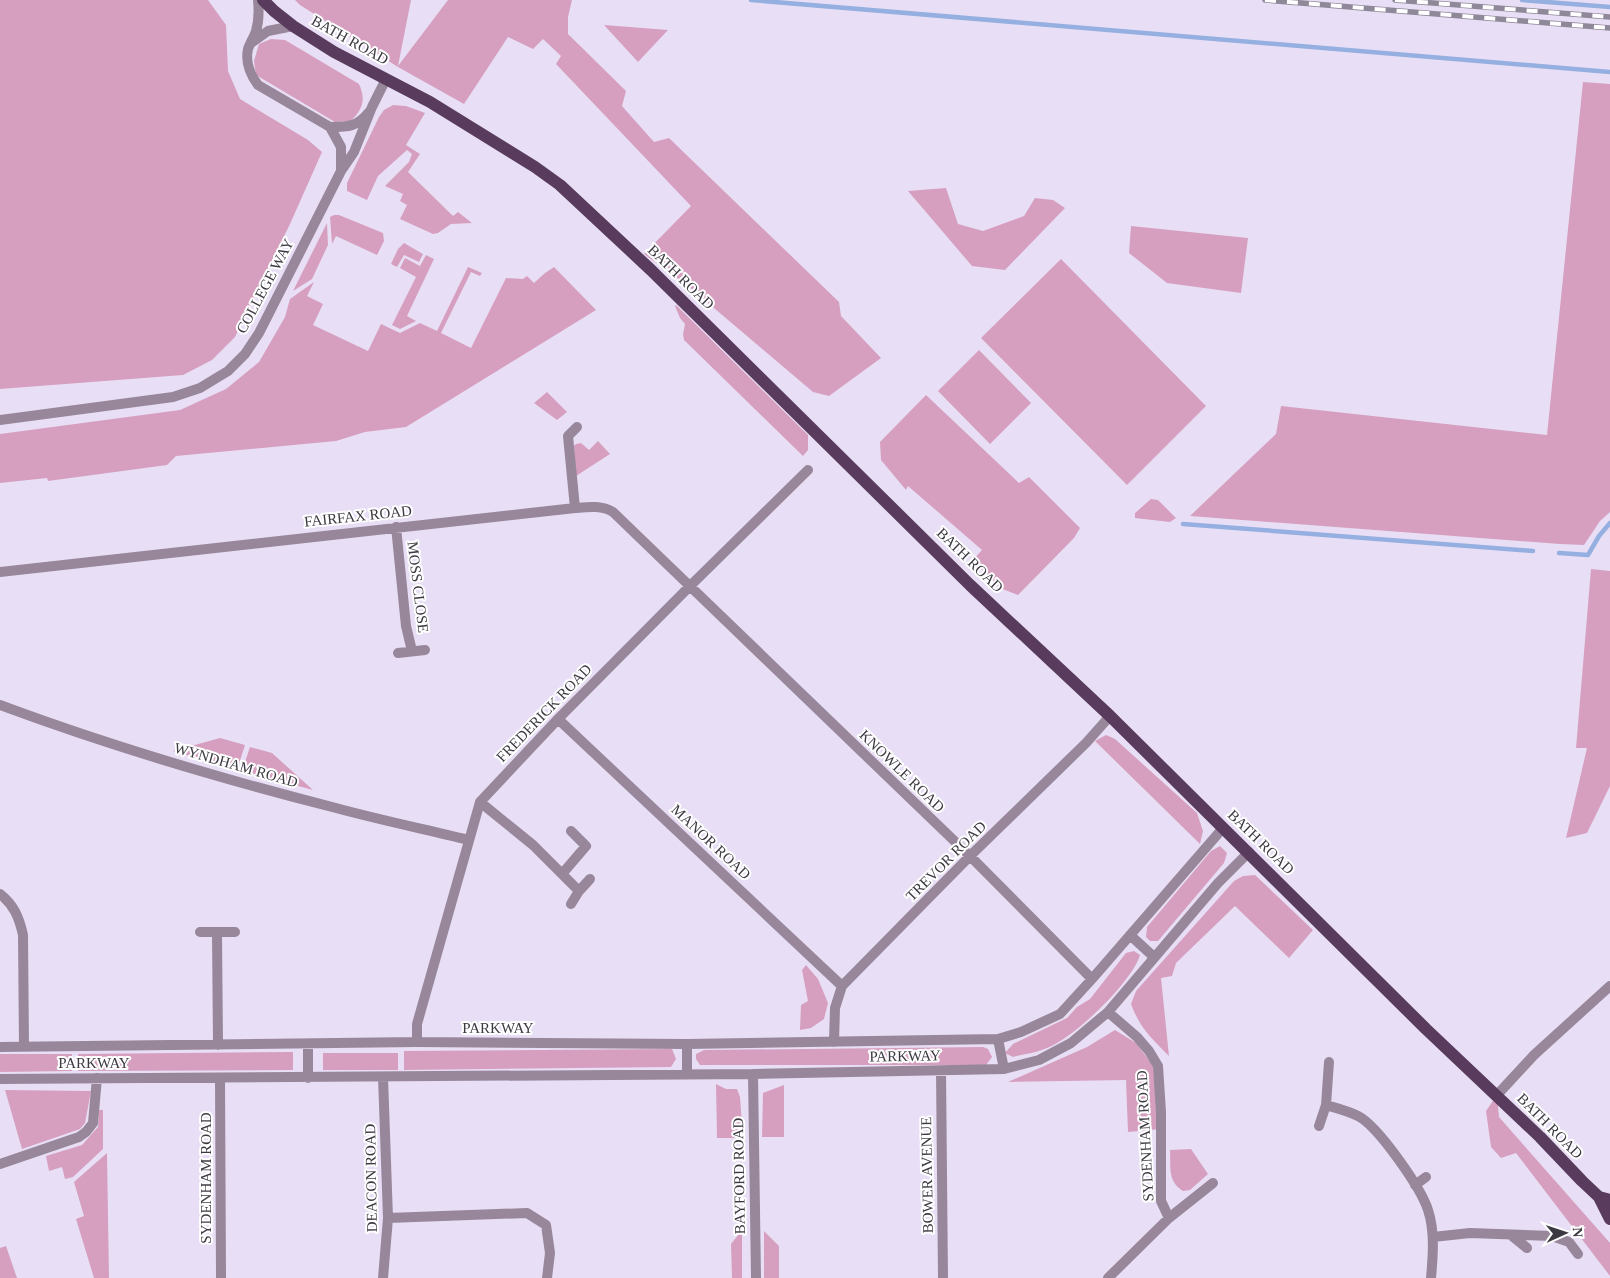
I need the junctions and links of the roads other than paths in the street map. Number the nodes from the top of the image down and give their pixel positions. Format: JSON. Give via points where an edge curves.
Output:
{"nodes":[{"id":1,"x":258,"y":0,"type":"edge"},
{"id":2,"x":263,"y":0,"type":"edge"},
{"id":3,"x":293,"y":26,"type":"junction"},
{"id":4,"x":250,"y":44,"type":"junction"},
{"id":5,"x":386,"y":79,"type":"junction"},
{"id":6,"x":372,"y":107,"type":"junction"},
{"id":7,"x":330,"y":127,"type":"junction"},
{"id":8,"x":341,"y":171,"type":"junction"},
{"id":9,"x":0,"y":420,"type":"edge"},
{"id":10,"x":577,"y":427,"type":"dead end"},
{"id":11,"x":808,"y":470,"type":"dead end"},
{"id":12,"x":575,"y":508,"type":"junction"},
{"id":13,"x":396,"y":527,"type":"junction"},
{"id":14,"x":0,"y":572,"type":"edge"},
{"id":15,"x":690,"y":586,"type":"junction"},
{"id":16,"x":425,"y":650,"type":"dead end"},
{"id":17,"x":412,"y":651,"type":"junction"},
{"id":18,"x":398,"y":653,"type":"dead end"},
{"id":19,"x":0,"y":705,"type":"edge"},
{"id":20,"x":1110,"y":716,"type":"junction"},
{"id":21,"x":558,"y":719,"type":"junction"},
{"id":22,"x":480,"y":802,"type":"junction"},
{"id":23,"x":1222,"y":828,"type":"junction"},
{"id":24,"x":571,"y":832,"type":"dead end"},
{"id":25,"x":468,"y":840,"type":"junction"},
{"id":26,"x":1249,"y":852,"type":"junction"},
{"id":27,"x":970,"y":856,"type":"junction"},
{"id":28,"x":562,"y":874,"type":"junction"},
{"id":29,"x":590,"y":879,"type":"dead end"},
{"id":30,"x":580,"y":892,"type":"junction"},
{"id":31,"x":0,"y":894,"type":"edge"},
{"id":32,"x":571,"y":904,"type":"dead end"},
{"id":33,"x":200,"y":932,"type":"dead end"},
{"id":34,"x":217,"y":932,"type":"junction"},
{"id":35,"x":235,"y":932,"type":"dead end"},
{"id":36,"x":1130,"y":935,"type":"junction"},
{"id":37,"x":1154,"y":957,"type":"junction"},
{"id":38,"x":1092,"y":980,"type":"junction"},
{"id":39,"x":842,"y":986,"type":"junction"},
{"id":40,"x":1610,"y":986,"type":"edge"},
{"id":41,"x":1108,"y":1012,"type":"junction"},
{"id":42,"x":998,"y":1039,"type":"junction"},
{"id":43,"x":417,"y":1042,"type":"junction"},
{"id":44,"x":834,"y":1042,"type":"junction"},
{"id":45,"x":308,"y":1044,"type":"junction"},
{"id":46,"x":687,"y":1044,"type":"junction"},
{"id":47,"x":218,"y":1045,"type":"junction"},
{"id":48,"x":24,"y":1046,"type":"junction"},
{"id":49,"x":0,"y":1047,"type":"edge"},
{"id":50,"x":1329,"y":1062,"type":"dead end"},
{"id":51,"x":1004,"y":1069,"type":"junction"},
{"id":52,"x":941,"y":1071,"type":"junction"},
{"id":53,"x":687,"y":1074,"type":"junction"},
{"id":54,"x":753,"y":1074,"type":"junction"},
{"id":55,"x":383,"y":1077,"type":"junction"},
{"id":56,"x":97,"y":1078,"type":"junction"},
{"id":57,"x":220,"y":1078,"type":"junction"},
{"id":58,"x":308,"y":1078,"type":"junction"},
{"id":59,"x":0,"y":1079,"type":"edge"},
{"id":60,"x":1497,"y":1095,"type":"junction"},
{"id":61,"x":1326,"y":1104,"type":"junction"},
{"id":62,"x":1319,"y":1126,"type":"dead end"},
{"id":63,"x":0,"y":1164,"type":"edge"},
{"id":64,"x":1426,"y":1177,"type":"dead end"},
{"id":65,"x":1213,"y":1183,"type":"dead end"},
{"id":66,"x":1415,"y":1185,"type":"junction"},
{"id":67,"x":1605,"y":1198,"type":"edge"},
{"id":68,"x":388,"y":1218,"type":"junction"},
{"id":69,"x":1169,"y":1218,"type":"junction"},
{"id":70,"x":1610,"y":1219,"type":"edge"},
{"id":71,"x":1526,"y":1230,"type":"dead end"},
{"id":72,"x":1511,"y":1235,"type":"junction"},
{"id":73,"x":1433,"y":1237,"type":"junction"},
{"id":74,"x":1527,"y":1248,"type":"dead end"},
{"id":75,"x":1578,"y":1254,"type":"dead end"},
{"id":76,"x":222,"y":1278,"type":"edge"},
{"id":77,"x":383,"y":1278,"type":"edge"},
{"id":78,"x":547,"y":1278,"type":"edge"},
{"id":79,"x":756,"y":1278,"type":"edge"},
{"id":80,"x":943,"y":1278,"type":"edge"},
{"id":81,"x":1108,"y":1278,"type":"edge"},
{"id":82,"x":1431,"y":1278,"type":"edge"}],
"edges":[{"from":1,"to":4,"type":"street","via":[[258,22]]},
{"from":2,"to":3,"type":"main road","name":"BATH ROAD"},
{"from":3,"to":4,"type":"street","via":[[268,31]]},
{"from":3,"to":5,"type":"main road","name":"BATH ROAD"},
{"from":4,"to":7,"type":"street","via":[[247,61],[250,74],[258,85]]},
{"from":5,"to":6,"type":"street","name":"COLLEGE WAY"},
{"from":5,"to":20,"type":"main road","name":"BATH ROAD","via":[[467,124],[560,185]]},
{"from":6,"to":7,"type":"street","via":[[362,121],[354,125]]},
{"from":6,"to":8,"type":"street","name":"COLLEGE WAY","via":[[354,152]]},
{"from":7,"to":8,"type":"street","via":[[341,147]]},
{"from":8,"to":9,"type":"street","name":"COLLEGE WAY","via":[[259,333],[228,371],[200,388],[173,397]]},
{"from":10,"to":12,"type":"street","via":[[568,436]]},
{"from":11,"to":15,"type":"street","name":"FREDERICK ROAD"},
{"from":12,"to":13,"type":"street","name":"FAIRFAX ROAD"},
{"from":12,"to":15,"type":"street","name":"FAIRFAX ROAD","via":[[600,507],[613,512]]},
{"from":13,"to":14,"type":"street","name":"FAIRFAX ROAD"},
{"from":13,"to":17,"type":"street","name":"MOSS CLOSE","via":[[406,626]]},
{"from":15,"to":21,"type":"street","name":"FREDERICK ROAD"},
{"from":15,"to":27,"type":"street","name":"KNOWLE ROAD"},
{"from":16,"to":17,"type":"street","name":"MOSS CLOSE"},
{"from":17,"to":18,"type":"street","name":"MOSS CLOSE"},
{"from":19,"to":25,"type":"street","name":"WYNDHAM ROAD","via":[[134,752],[222,778]]},
{"from":20,"to":23,"type":"main road","name":"BATH ROAD"},
{"from":20,"to":27,"type":"street","name":"TREVOR ROAD"},
{"from":21,"to":22,"type":"street","name":"FREDERICK ROAD"},
{"from":21,"to":39,"type":"street","name":"MANOR ROAD"},
{"from":22,"to":25,"type":"street","name":"FREDERICK ROAD"},
{"from":22,"to":28,"type":"street"},
{"from":23,"to":26,"type":"main road","name":"BATH ROAD"},
{"from":23,"to":36,"type":"street","name":"PARKWAY"},
{"from":24,"to":28,"type":"street","via":[[586,846]]},
{"from":25,"to":43,"type":"street","name":"FREDERICK ROAD","via":[[417,1024]]},
{"from":26,"to":37,"type":"street","name":"PARKWAY"},
{"from":26,"to":60,"type":"main road","name":"BATH ROAD","via":[[1426,1030]]},
{"from":27,"to":38,"type":"street","name":"KNOWLE ROAD"},
{"from":27,"to":39,"type":"street","name":"TREVOR ROAD"},
{"from":28,"to":30,"type":"street"},
{"from":29,"to":30,"type":"street"},
{"from":30,"to":32,"type":"street"},
{"from":31,"to":48,"type":"street","via":[[14,908],[23,935]]},
{"from":33,"to":34,"type":"street"},
{"from":34,"to":35,"type":"street"},
{"from":34,"to":47,"type":"street"},
{"from":36,"to":37,"type":"street"},
{"from":36,"to":38,"type":"street","name":"PARKWAY"},
{"from":37,"to":41,"type":"street","name":"PARKWAY"},
{"from":38,"to":42,"type":"street","name":"PARKWAY","via":[[1060,1014]]},
{"from":39,"to":44,"type":"street","name":"TREVOR ROAD","via":[[835,1008]]},
{"from":40,"to":60,"type":"street","via":[[1534,1055]]},
{"from":41,"to":51,"type":"street","name":"PARKWAY","via":[[1071,1043],[1039,1060]]},
{"from":41,"to":69,"type":"street","name":"SYDENHAM ROAD","via":[[1137,1037],[1158,1066],[1161,1201]]},
{"from":42,"to":44,"type":"street","name":"PARKWAY"},
{"from":42,"to":51,"type":"street"},
{"from":43,"to":45,"type":"street","name":"PARKWAY"},
{"from":43,"to":46,"type":"street","name":"PARKWAY"},
{"from":44,"to":46,"type":"street","name":"PARKWAY"},
{"from":45,"to":47,"type":"street","name":"PARKWAY"},
{"from":45,"to":58,"type":"street"},
{"from":46,"to":53,"type":"street"},
{"from":47,"to":48,"type":"street","name":"PARKWAY"},
{"from":48,"to":49,"type":"street","name":"PARKWAY"},
{"from":50,"to":61,"type":"street"},
{"from":51,"to":52,"type":"street","name":"PARKWAY"},
{"from":52,"to":54,"type":"street","name":"PARKWAY"},
{"from":52,"to":80,"type":"street","name":"BOWER AVENUE"},
{"from":53,"to":54,"type":"street","name":"PARKWAY"},
{"from":53,"to":55,"type":"street","name":"PARKWAY"},
{"from":54,"to":79,"type":"street","name":"BAYFORD ROAD"},
{"from":55,"to":58,"type":"street","name":"PARKWAY"},
{"from":55,"to":68,"type":"street","name":"DEACON ROAD"},
{"from":56,"to":57,"type":"street","name":"PARKWAY"},
{"from":56,"to":59,"type":"street","name":"PARKWAY"},
{"from":56,"to":63,"type":"street","via":[[92,1123],[86,1132]]},
{"from":57,"to":58,"type":"street","name":"PARKWAY"},
{"from":57,"to":76,"type":"street","name":"SYDENHAM ROAD"},
{"from":60,"to":67,"type":"main road","name":"BATH ROAD"},
{"from":61,"to":62,"type":"street"},
{"from":61,"to":66,"type":"street","via":[[1365,1121],[1382,1138]]},
{"from":64,"to":66,"type":"street"},
{"from":65,"to":69,"type":"street","name":"SYDENHAM ROAD"},
{"from":66,"to":73,"type":"street","via":[[1428,1210]]},
{"from":67,"to":70,"type":"main road","name":"BATH ROAD"},
{"from":68,"to":77,"type":"street","name":"DEACON ROAD"},
{"from":68,"to":78,"type":"street","via":[[527,1213],[546,1225],[550,1253]]},
{"from":69,"to":81,"type":"street","name":"SYDENHAM ROAD"},
{"from":71,"to":72,"type":"street"},
{"from":72,"to":73,"type":"street","via":[[1470,1233]]},
{"from":72,"to":74,"type":"street"},
{"from":72,"to":75,"type":"street","via":[[1552,1236],[1569,1242]]},
{"from":73,"to":82,"type":"street"}]}
